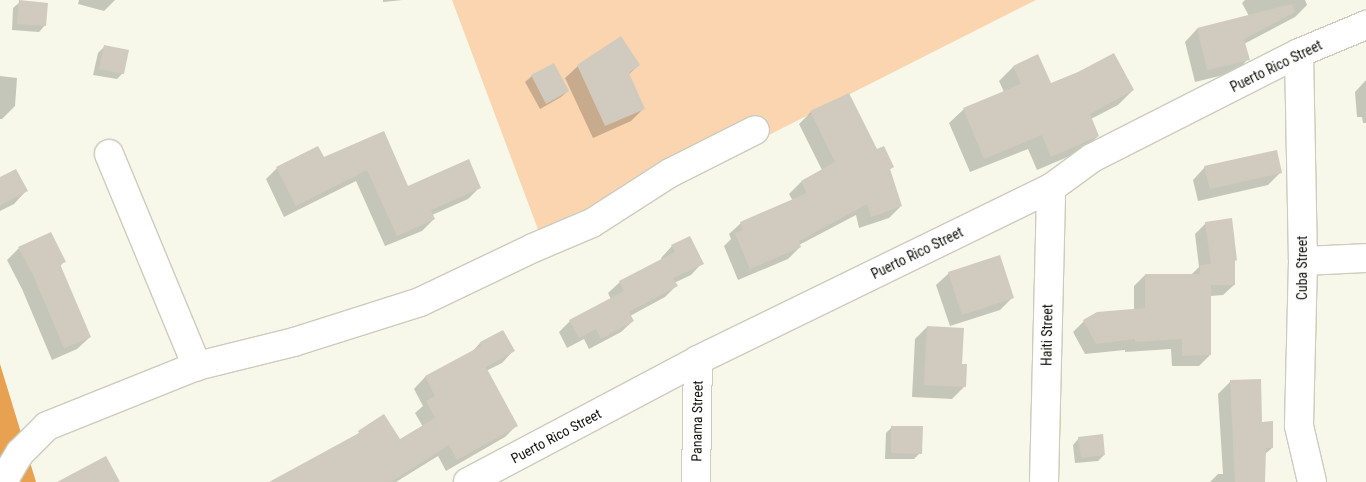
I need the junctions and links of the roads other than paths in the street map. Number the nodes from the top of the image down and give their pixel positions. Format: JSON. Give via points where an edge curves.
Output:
{"nodes":[{"id":1,"x":1366,"y":25,"type":"edge"},
{"id":2,"x":1299,"y":52,"type":"junction"},
{"id":3,"x":755,"y":130,"type":"dead end"},
{"id":4,"x":109,"y":154,"type":"dead end"},
{"id":5,"x":1051,"y":188,"type":"junction"},
{"id":6,"x":1366,"y":258,"type":"edge"},
{"id":7,"x":1303,"y":261,"type":"junction"},
{"id":8,"x":698,"y":360,"type":"junction"},
{"id":9,"x":197,"y":366,"type":"junction"},
{"id":10,"x":5,"y":482,"type":"edge"},
{"id":11,"x":468,"y":482,"type":"edge"},
{"id":12,"x":696,"y":482,"type":"edge"},
{"id":13,"x":1044,"y":482,"type":"edge"},
{"id":14,"x":1312,"y":482,"type":"edge"}],
"edges":[{"from":1,"to":2,"type":"street","name":"Puerto Rico Street"},
{"from":2,"to":5,"type":"street","name":"Puerto Rico Street","via":[[1092,158]]},
{"from":2,"to":7,"type":"street","name":"Cuba Street"},
{"from":3,"to":9,"type":"street","via":[[670,173],[592,223],[420,302],[294,342]]},
{"from":4,"to":9,"type":"street"},
{"from":5,"to":8,"type":"street","name":"Puerto Rico Street"},
{"from":5,"to":13,"type":"street","name":"Haiti Street"},
{"from":6,"to":7,"type":"street"},
{"from":7,"to":14,"type":"street","name":"Cuba Street","via":[[1299,426]]},
{"from":8,"to":11,"type":"street","name":"Puerto Rico Street"},
{"from":8,"to":12,"type":"street","name":"Panama Street"},
{"from":9,"to":10,"type":"street","via":[[47,426],[20,453]]}]}
